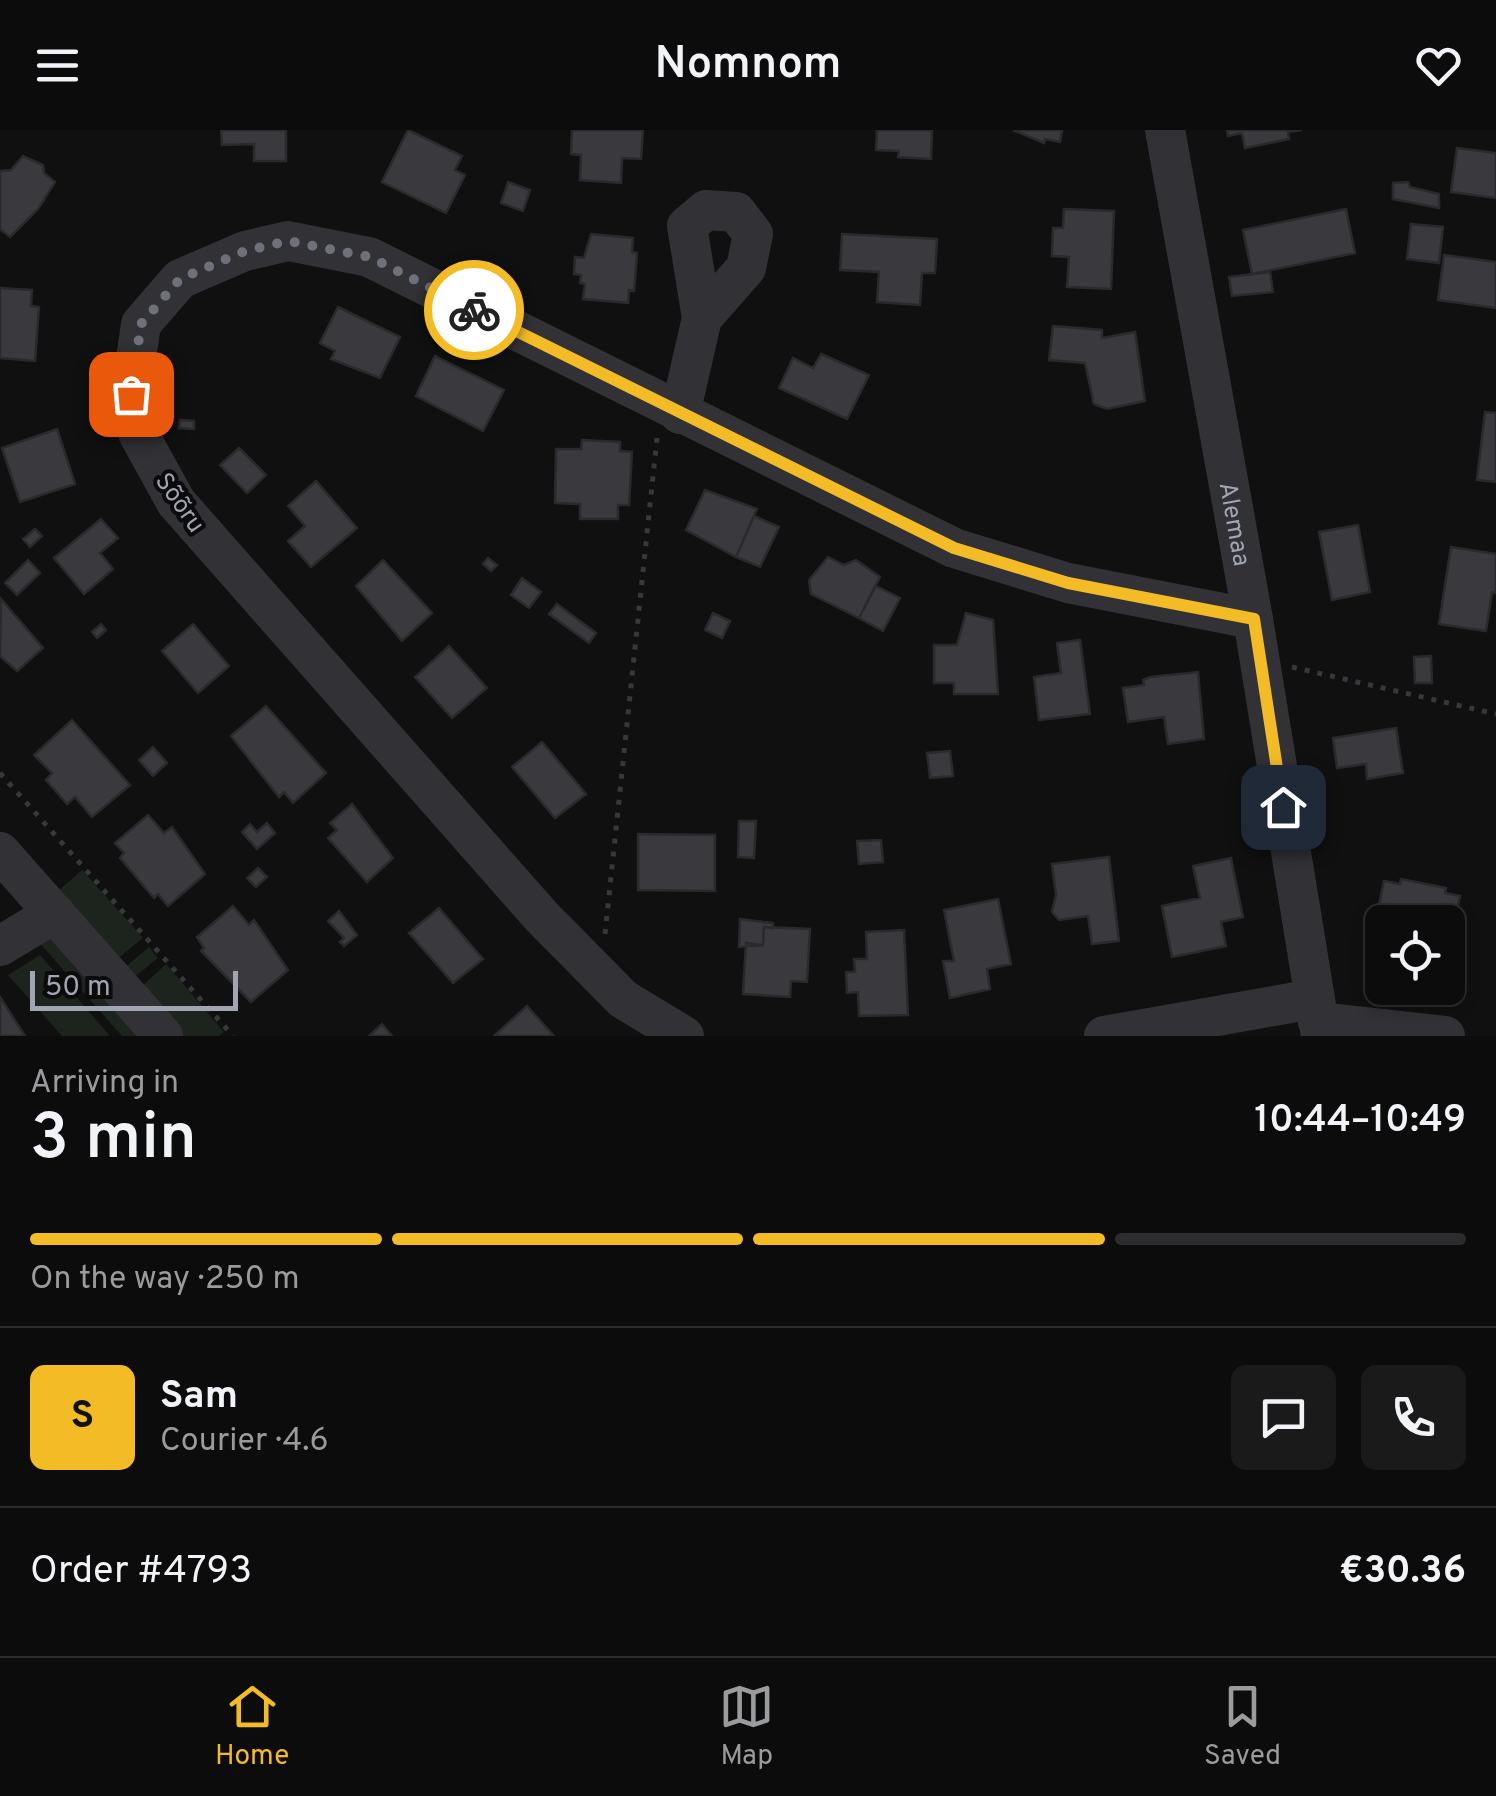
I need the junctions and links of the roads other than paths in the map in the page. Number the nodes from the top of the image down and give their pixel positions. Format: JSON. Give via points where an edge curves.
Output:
{"nodes":[{"id":1,"x":1165,"y":130,"type":"edge"},
{"id":2,"x":702,"y":318,"type":"dead end"},
{"id":3,"x":680,"y":414,"type":"junction"},
{"id":4,"x":1254,"y":619,"type":"junction"},
{"id":5,"x":0,"y":852,"type":"edge"},
{"id":6,"x":55,"y":913,"type":"junction"},
{"id":7,"x":0,"y":946,"type":"edge"},
{"id":8,"x":1317,"y":1019,"type":"edge"},
{"id":9,"x":163,"y":1036,"type":"edge"},
{"id":10,"x":684,"y":1036,"type":"edge"},
{"id":11,"x":1104,"y":1036,"type":"edge"},
{"id":12,"x":1445,"y":1036,"type":"edge"}],
"edges":[{"from":1,"to":4,"type":"street","name":"Alemaa"},
{"from":2,"to":3,"type":"street"},
{"from":3,"to":4,"type":"street","name":"Sõõru","via":[[954,548],[1068,583]]},
{"from":3,"to":10,"type":"street","name":"Sõõru","via":[[370,257],[288,241],[180,279],[141,324],[131,394],[138,433],[176,502],[542,917],[623,1000]]},
{"from":4,"to":8,"type":"street","name":"Alemaa"},
{"from":5,"to":6,"type":"street"},
{"from":6,"to":7,"type":"street"},
{"from":6,"to":9,"type":"street"},
{"from":8,"to":11,"type":"street"},
{"from":8,"to":12,"type":"street"}]}
